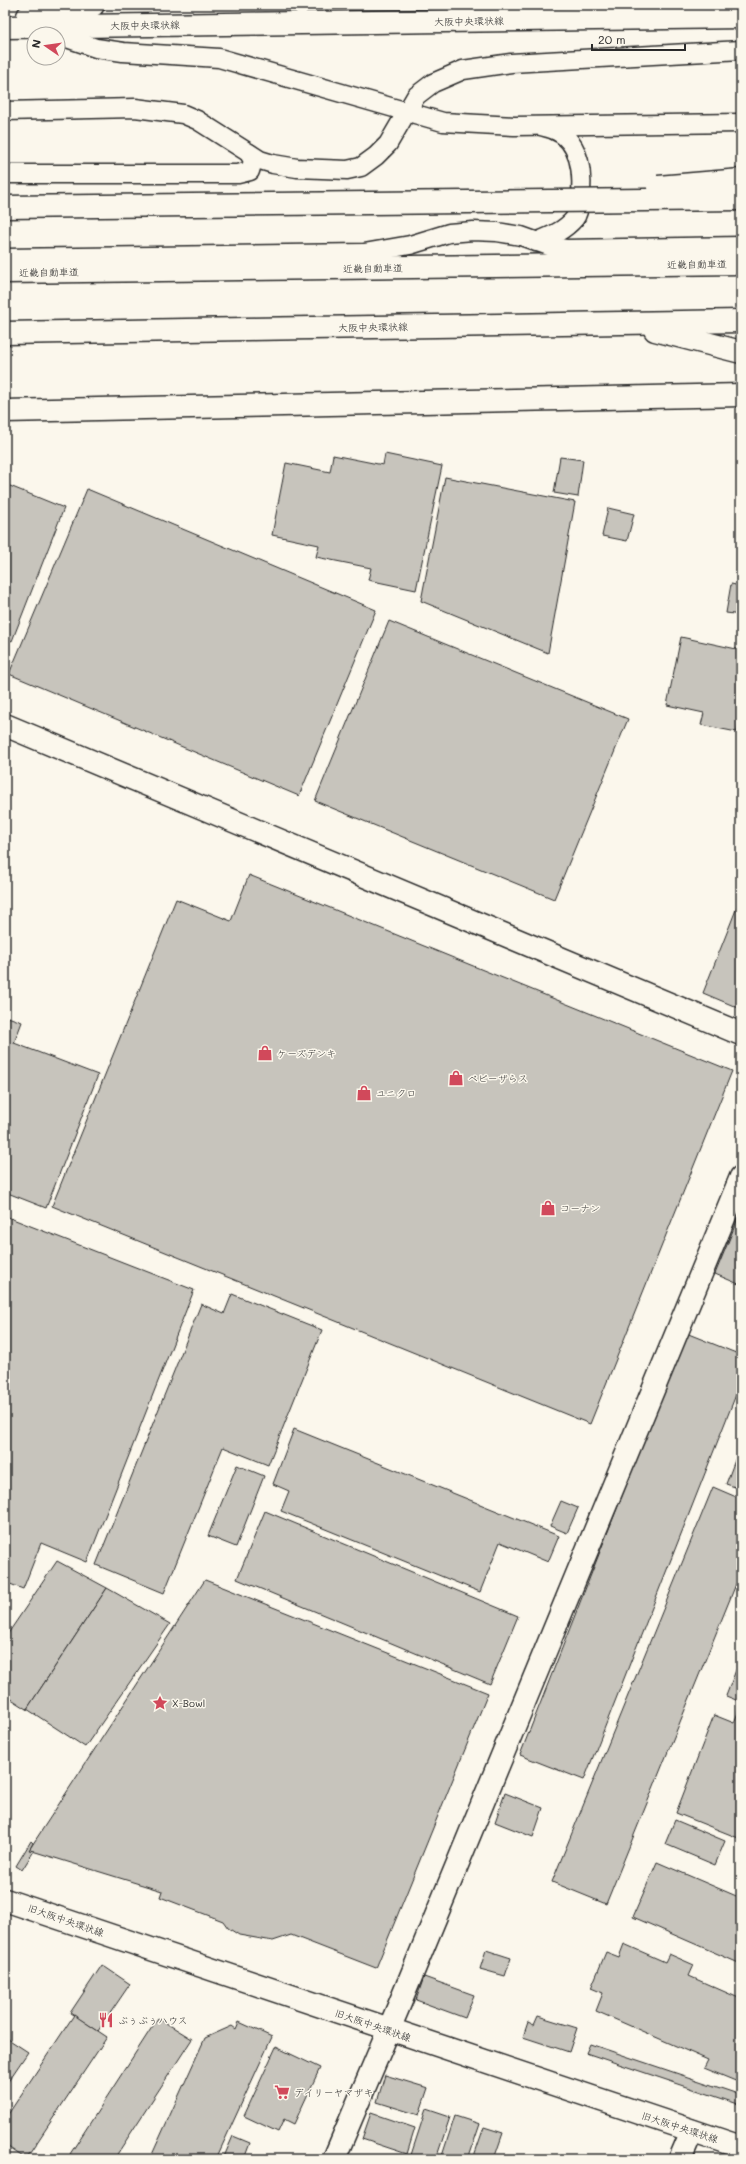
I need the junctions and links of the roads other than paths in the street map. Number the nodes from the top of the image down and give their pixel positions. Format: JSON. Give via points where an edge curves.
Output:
{"nodes":[{"id":1,"x":93,"y":5,"type":"edge"},
{"id":2,"x":741,"y":17,"type":"edge"},
{"id":3,"x":5,"y":20,"type":"edge"},
{"id":4,"x":26,"y":26,"type":"edge"},
{"id":5,"x":36,"y":26,"type":"edge"},
{"id":6,"x":5,"y":27,"type":"edge"},
{"id":7,"x":66,"y":37,"type":"edge"},
{"id":8,"x":741,"y":50,"type":"edge"},
{"id":9,"x":5,"y":110,"type":"edge"},
{"id":10,"x":406,"y":112,"type":"junction"},
{"id":11,"x":741,"y":123,"type":"edge"},
{"id":12,"x":536,"y":125,"type":"junction"},
{"id":13,"x":249,"y":153,"type":"junction"},
{"id":14,"x":5,"y":174,"type":"edge"},
{"id":15,"x":741,"y":180,"type":"edge"},
{"id":16,"x":741,"y":199,"type":"edge"},
{"id":17,"x":476,"y":202,"type":"junction"},
{"id":18,"x":5,"y":207,"type":"edge"},
{"id":19,"x":536,"y":242,"type":"junction"},
{"id":20,"x":741,"y":246,"type":"edge"},
{"id":21,"x":5,"y":258,"type":"edge"},
{"id":22,"x":741,"y":264,"type":"edge"},
{"id":23,"x":5,"y":272,"type":"edge"},
{"id":24,"x":741,"y":321,"type":"edge"},
{"id":25,"x":626,"y":322,"type":"junction"},
{"id":26,"x":5,"y":333,"type":"edge"},
{"id":27,"x":741,"y":352,"type":"edge"},
{"id":28,"x":741,"y":395,"type":"edge"},
{"id":29,"x":5,"y":411,"type":"edge"},
{"id":30,"x":5,"y":725,"type":"edge"},
{"id":31,"x":741,"y":1034,"type":"edge"},
{"id":32,"x":741,"y":1177,"type":"edge"},
{"id":33,"x":5,"y":1900,"type":"edge"},
{"id":34,"x":389,"y":2030,"type":"junction"},
{"id":35,"x":692,"y":2131,"type":"junction"},
{"id":36,"x":741,"y":2147,"type":"edge"},
{"id":37,"x":334,"y":2159,"type":"edge"},
{"id":38,"x":680,"y":2159,"type":"edge"}],
"edges":[{"from":1,"to":3,"type":"main road"},
{"from":2,"to":5,"type":"main road","name":"大阪中央環状線"},
{"from":4,"to":6,"type":"main road","name":"大阪中央環状線"},
{"from":7,"to":10,"type":"lane","via":[[96,48],[123,52],[219,58]]},
{"from":8,"to":10,"type":"lane","via":[[511,63],[463,70],[433,83],[416,96]]},
{"from":9,"to":13,"type":"lane","via":[[135,108],[183,114]]},
{"from":10,"to":12,"type":"lane","via":[[460,125]]},
{"from":10,"to":13,"type":"lane","via":[[388,144],[361,167],[347,170],[297,168],[273,164]]},
{"from":11,"to":12,"type":"lane"},
{"from":12,"to":19,"type":"lane","via":[[555,129],[569,140],[580,159],[582,185],[576,218],[560,232]]},
{"from":13,"to":14,"type":"lane","via":[[252,161],[250,171],[238,174]]},
{"from":15,"to":17,"type":"main road","bridge":true},
{"from":16,"to":17,"type":"main road","bridge":true},
{"from":17,"to":18,"type":"main road","bridge":true},
{"from":19,"to":20,"type":"lane","via":[[566,249]]},
{"from":19,"to":21,"type":"lane","via":[[509,234],[473,231],[449,233],[410,245],[364,253]]},
{"from":22,"to":23,"type":"main road","name":"近畿自動車道"},
{"from":24,"to":25,"type":"main road","name":"大阪中央環状線"},
{"from":25,"to":26,"type":"main road","name":"大阪中央環状線"},
{"from":25,"to":27,"type":"main road"},
{"from":28,"to":29,"type":"main road"},
{"from":30,"to":31,"type":"main road"},
{"from":32,"to":34,"type":"main road"},
{"from":33,"to":34,"type":"main road","name":"旧大阪中央環状線"},
{"from":34,"to":35,"type":"main road","name":"旧大阪中央環状線"},
{"from":34,"to":37,"type":"main road"},
{"from":35,"to":36,"type":"main road","name":"旧大阪中央環状線"},
{"from":35,"to":38,"type":"main road"}]}
